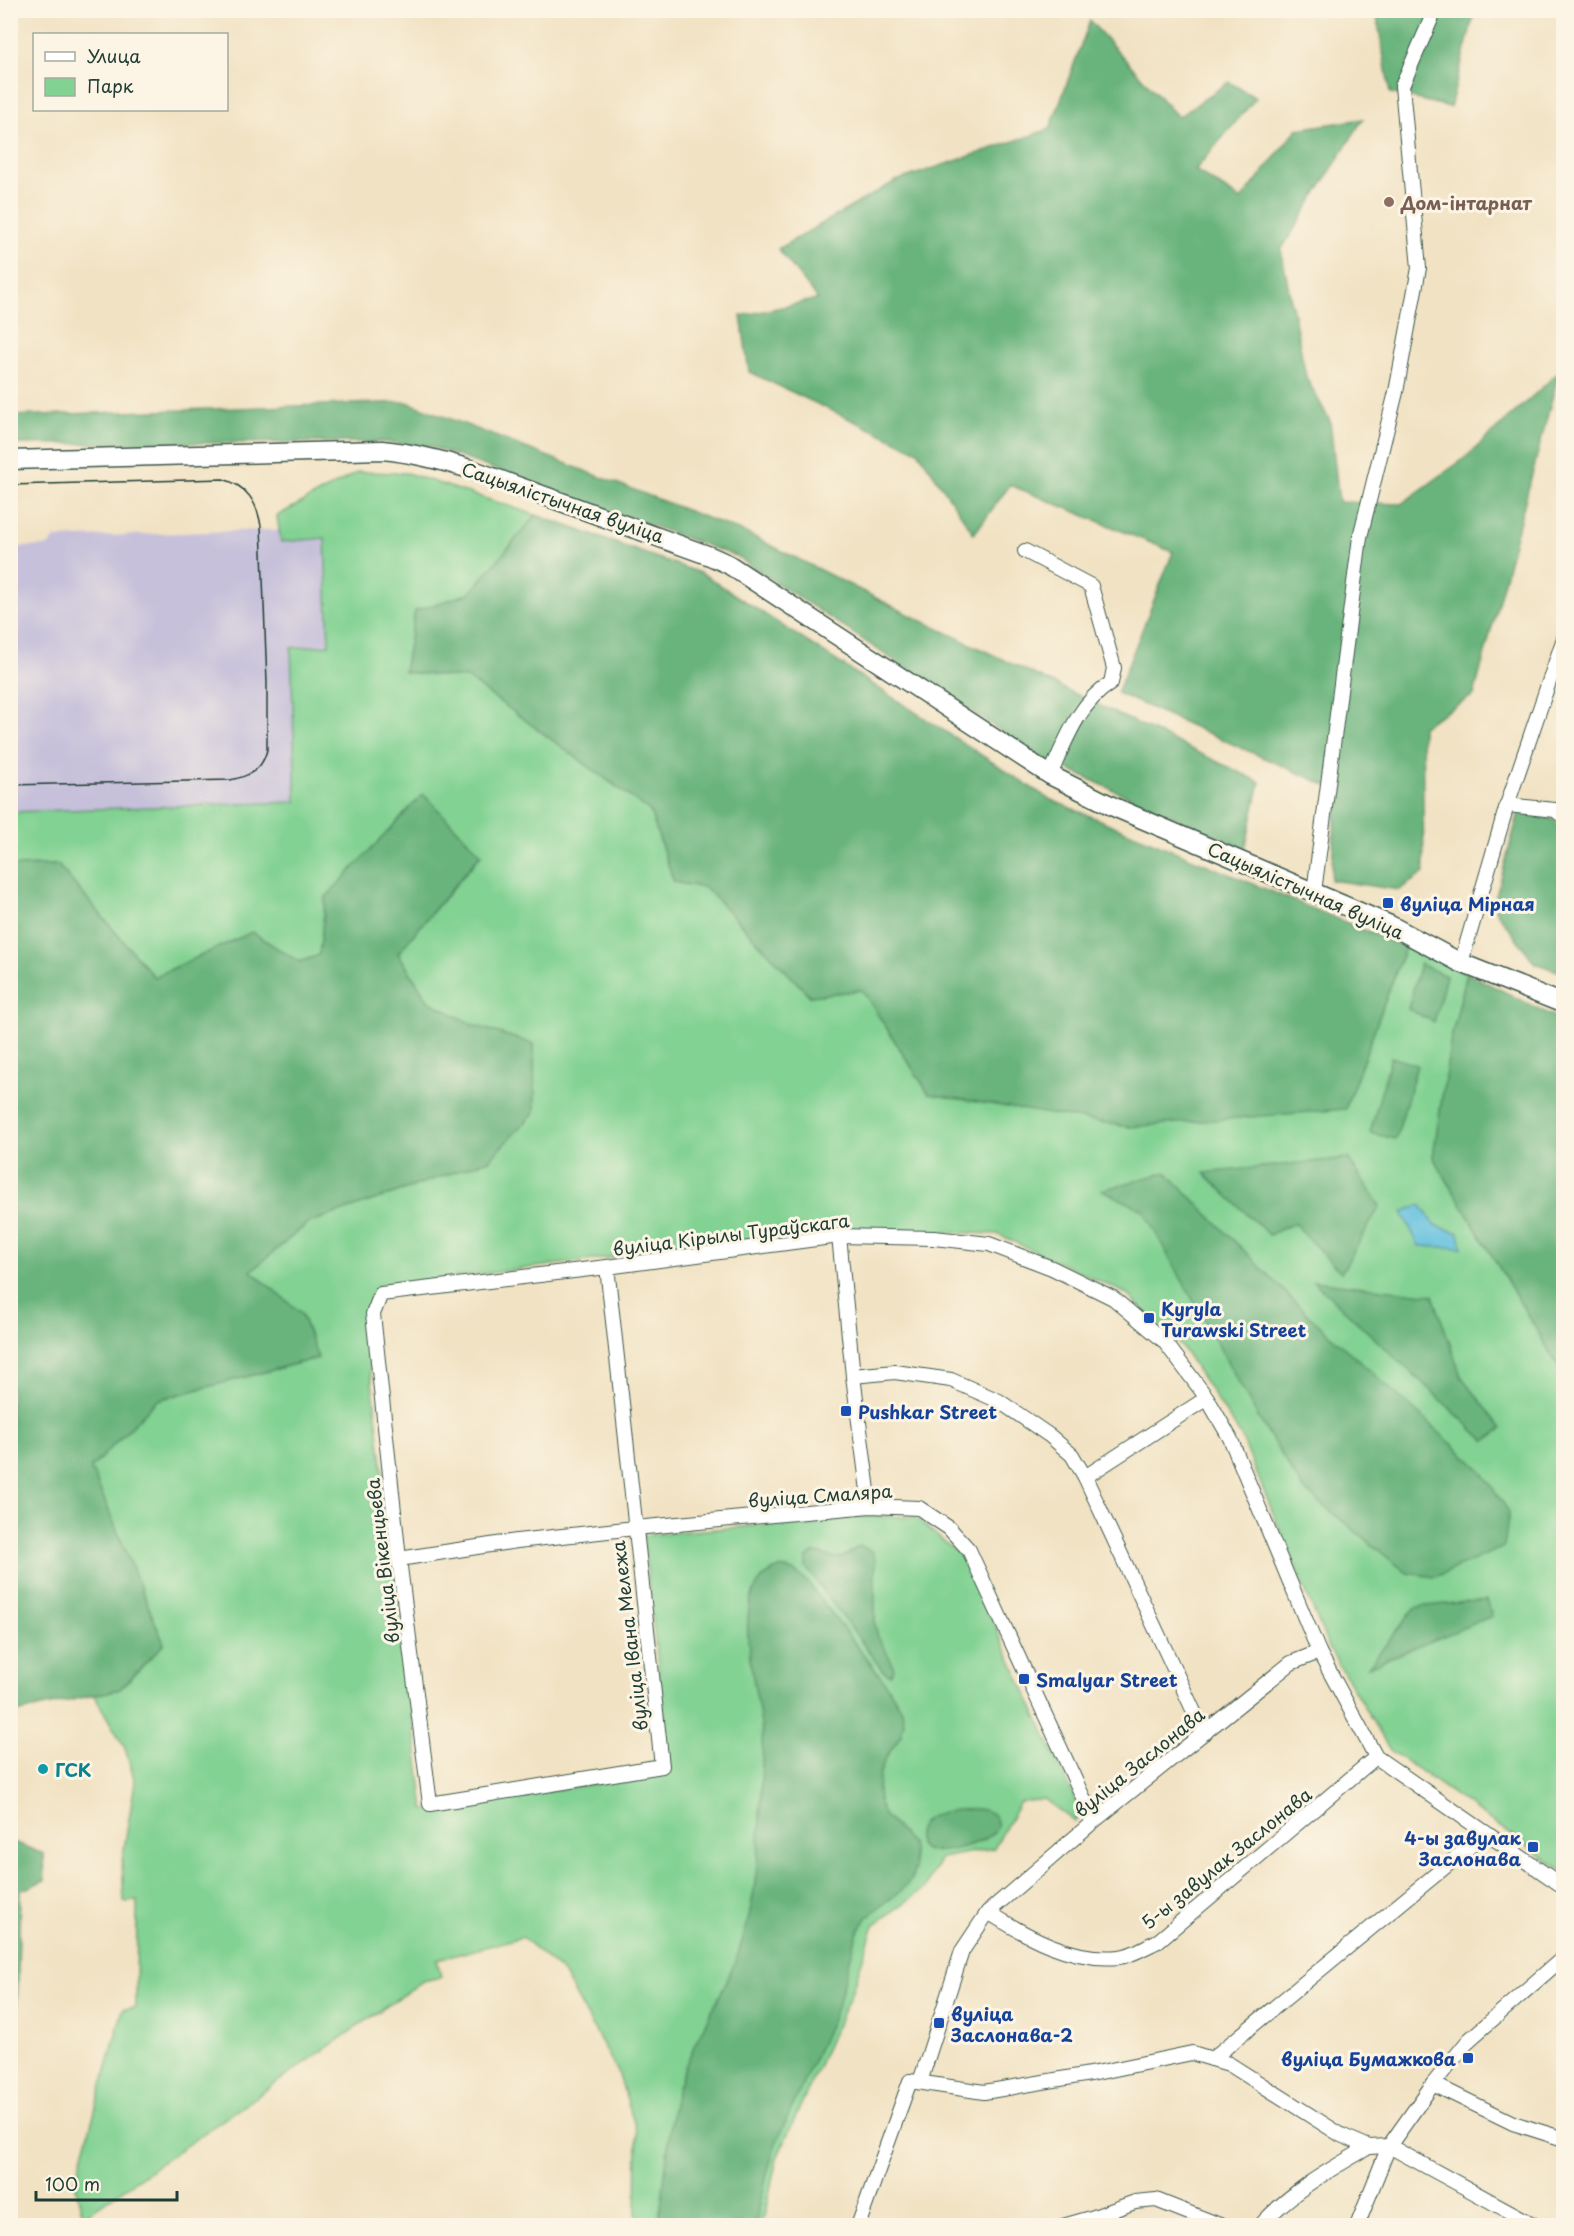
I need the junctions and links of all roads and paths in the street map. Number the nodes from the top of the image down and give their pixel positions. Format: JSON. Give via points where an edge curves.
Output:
{"nodes":[{"id":1,"x":1435,"y":10,"type":"edge"},
{"id":2,"x":10,"y":460,"type":"edge"},
{"id":3,"x":1025,"y":551,"type":"dead end"},
{"id":4,"x":1563,"y":638,"type":"edge"},
{"id":5,"x":1557,"y":678,"type":"edge"},
{"id":6,"x":1050,"y":775,"type":"junction"},
{"id":7,"x":1507,"y":805,"type":"junction"},
{"id":8,"x":1563,"y":818,"type":"edge"},
{"id":9,"x":1314,"y":892,"type":"junction"},
{"id":10,"x":1461,"y":963,"type":"junction"},
{"id":11,"x":1563,"y":1004,"type":"edge"},
{"id":12,"x":839,"y":1236,"type":"junction"},
{"id":13,"x":607,"y":1267,"type":"junction"},
{"id":14,"x":373,"y":1314,"type":"joint"},
{"id":15,"x":853,"y":1376,"type":"junction"},
{"id":16,"x":1207,"y":1398,"type":"junction"},
{"id":17,"x":1084,"y":1477,"type":"junction"},
{"id":18,"x":870,"y":1506,"type":"junction"},
{"id":19,"x":635,"y":1528,"type":"junction"},
{"id":20,"x":399,"y":1559,"type":"junction"},
{"id":21,"x":1319,"y":1652,"type":"junction"},
{"id":22,"x":1206,"y":1732,"type":"junction"},
{"id":23,"x":1376,"y":1757,"type":"junction"},
{"id":24,"x":430,"y":1804,"type":"joint"},
{"id":25,"x":1094,"y":1821,"type":"junction"},
{"id":26,"x":1486,"y":1833,"type":"junction"},
{"id":27,"x":1563,"y":1887,"type":"edge"},
{"id":28,"x":988,"y":1912,"type":"junction"},
{"id":29,"x":1563,"y":1957,"type":"edge"},
{"id":30,"x":1212,"y":2059,"type":"junction"},
{"id":31,"x":920,"y":2082,"type":"junction"},
{"id":32,"x":1432,"y":2084,"type":"junction"},
{"id":33,"x":1563,"y":2139,"type":"edge"},
{"id":34,"x":1389,"y":2146,"type":"junction"},
{"id":35,"x":1369,"y":2147,"type":"junction"},
{"id":36,"x":858,"y":2226,"type":"edge"},
{"id":37,"x":1063,"y":2226,"type":"edge"},
{"id":38,"x":1222,"y":2226,"type":"edge"},
{"id":39,"x":1260,"y":2226,"type":"edge"},
{"id":40,"x":1357,"y":2226,"type":"edge"},
{"id":41,"x":1536,"y":2226,"type":"edge"}],
"edges":[{"from":1,"to":9,"type":"street","via":[[1402,86],[1419,268],[1396,392],[1360,537]]},
{"from":2,"to":6,"type":"main road","name":"Сацыялістычная вуліца","via":[[382,450],[445,461],[728,564]]},
{"from":3,"to":6,"type":"street","via":[[1091,586],[1114,668],[1111,683],[1098,691],[1081,713]]},
{"from":4,"to":5,"type":"street"},
{"from":5,"to":7,"type":"street"},
{"from":6,"to":9,"type":"main road","name":"Сацыялістычная вуліца","via":[[1114,807]]},
{"from":7,"to":8,"type":"street","via":[[1555,810]]},
{"from":7,"to":10,"type":"street"},
{"from":9,"to":10,"type":"main road","name":"Сацыялістычная вуліца","via":[[1390,925]]},
{"from":10,"to":11,"type":"main road","name":"Сацыялістычная вуліца"},
{"from":12,"to":13,"type":"street","name":"вуліца Кірылы Тураўскага"},
{"from":12,"to":15,"type":"street"},
{"from":12,"to":16,"type":"street","name":"вуліца Кірылы Тураўскага","via":[[934,1238],[989,1244],[1052,1268],[1113,1298],[1164,1341]]},
{"from":13,"to":14,"type":"street","name":"вуліца Кірылы Тураўскага","via":[[381,1294]]},
{"from":13,"to":19,"type":"street","name":"вуліца Івана Мележа"},
{"from":14,"to":20,"type":"street","name":"вуліца Вікенцьева"},
{"from":15,"to":17,"type":"street","via":[[895,1372],[951,1380],[999,1401],[1050,1436],[1072,1455]]},
{"from":15,"to":18,"type":"street"},
{"from":16,"to":17,"type":"street"},
{"from":16,"to":21,"type":"street","name":"вуліца Кірылы Тураўскага","via":[[1230,1438]]},
{"from":17,"to":22,"type":"street"},
{"from":18,"to":19,"type":"street","name":"вуліца Смаляра"},
{"from":18,"to":25,"type":"street","name":"вуліца Смаляра","via":[[919,1508],[949,1528],[969,1550]]},
{"from":19,"to":20,"type":"street","name":"вуліца Смаляра"},
{"from":19,"to":24,"type":"street","name":"вуліца Івана Мележа","via":[[663,1766]]},
{"from":20,"to":24,"type":"street","name":"вуліца Вікенцьева"},
{"from":21,"to":22,"type":"street","name":"вуліца Заслонава","via":[[1291,1663]]},
{"from":21,"to":23,"type":"street"},
{"from":22,"to":25,"type":"street","name":"вуліца Заслонава"},
{"from":23,"to":26,"type":"street"},
{"from":23,"to":28,"type":"street","name":"5-ы завулак Заслонава","via":[[1158,1941],[1121,1958],[1085,1957],[1023,1934]]},
{"from":25,"to":28,"type":"street","name":"вуліца Заслонава"},
{"from":26,"to":27,"type":"street"},
{"from":26,"to":30,"type":"street"},
{"from":28,"to":31,"type":"street","name":"вуліца Заслонава","via":[[962,1951]]},
{"from":29,"to":32,"type":"street","via":[[1469,2040]]},
{"from":30,"to":31,"type":"street","via":[[1192,2052],[984,2092]]},
{"from":30,"to":35,"type":"street","via":[[1229,2064],[1341,2135]]},
{"from":31,"to":36,"type":"street","name":"вуліца Заслонава","via":[[910,2081]]},
{"from":32,"to":33,"type":"street","via":[[1513,2123]]},
{"from":32,"to":34,"type":"street"},
{"from":34,"to":35,"type":"street"},
{"from":34,"to":40,"type":"street"},
{"from":34,"to":41,"type":"street"},
{"from":35,"to":39,"type":"street","via":[[1317,2176],[1274,2209]]},
{"from":37,"to":38,"type":"street","via":[[1135,2202],[1156,2200]]}]}
